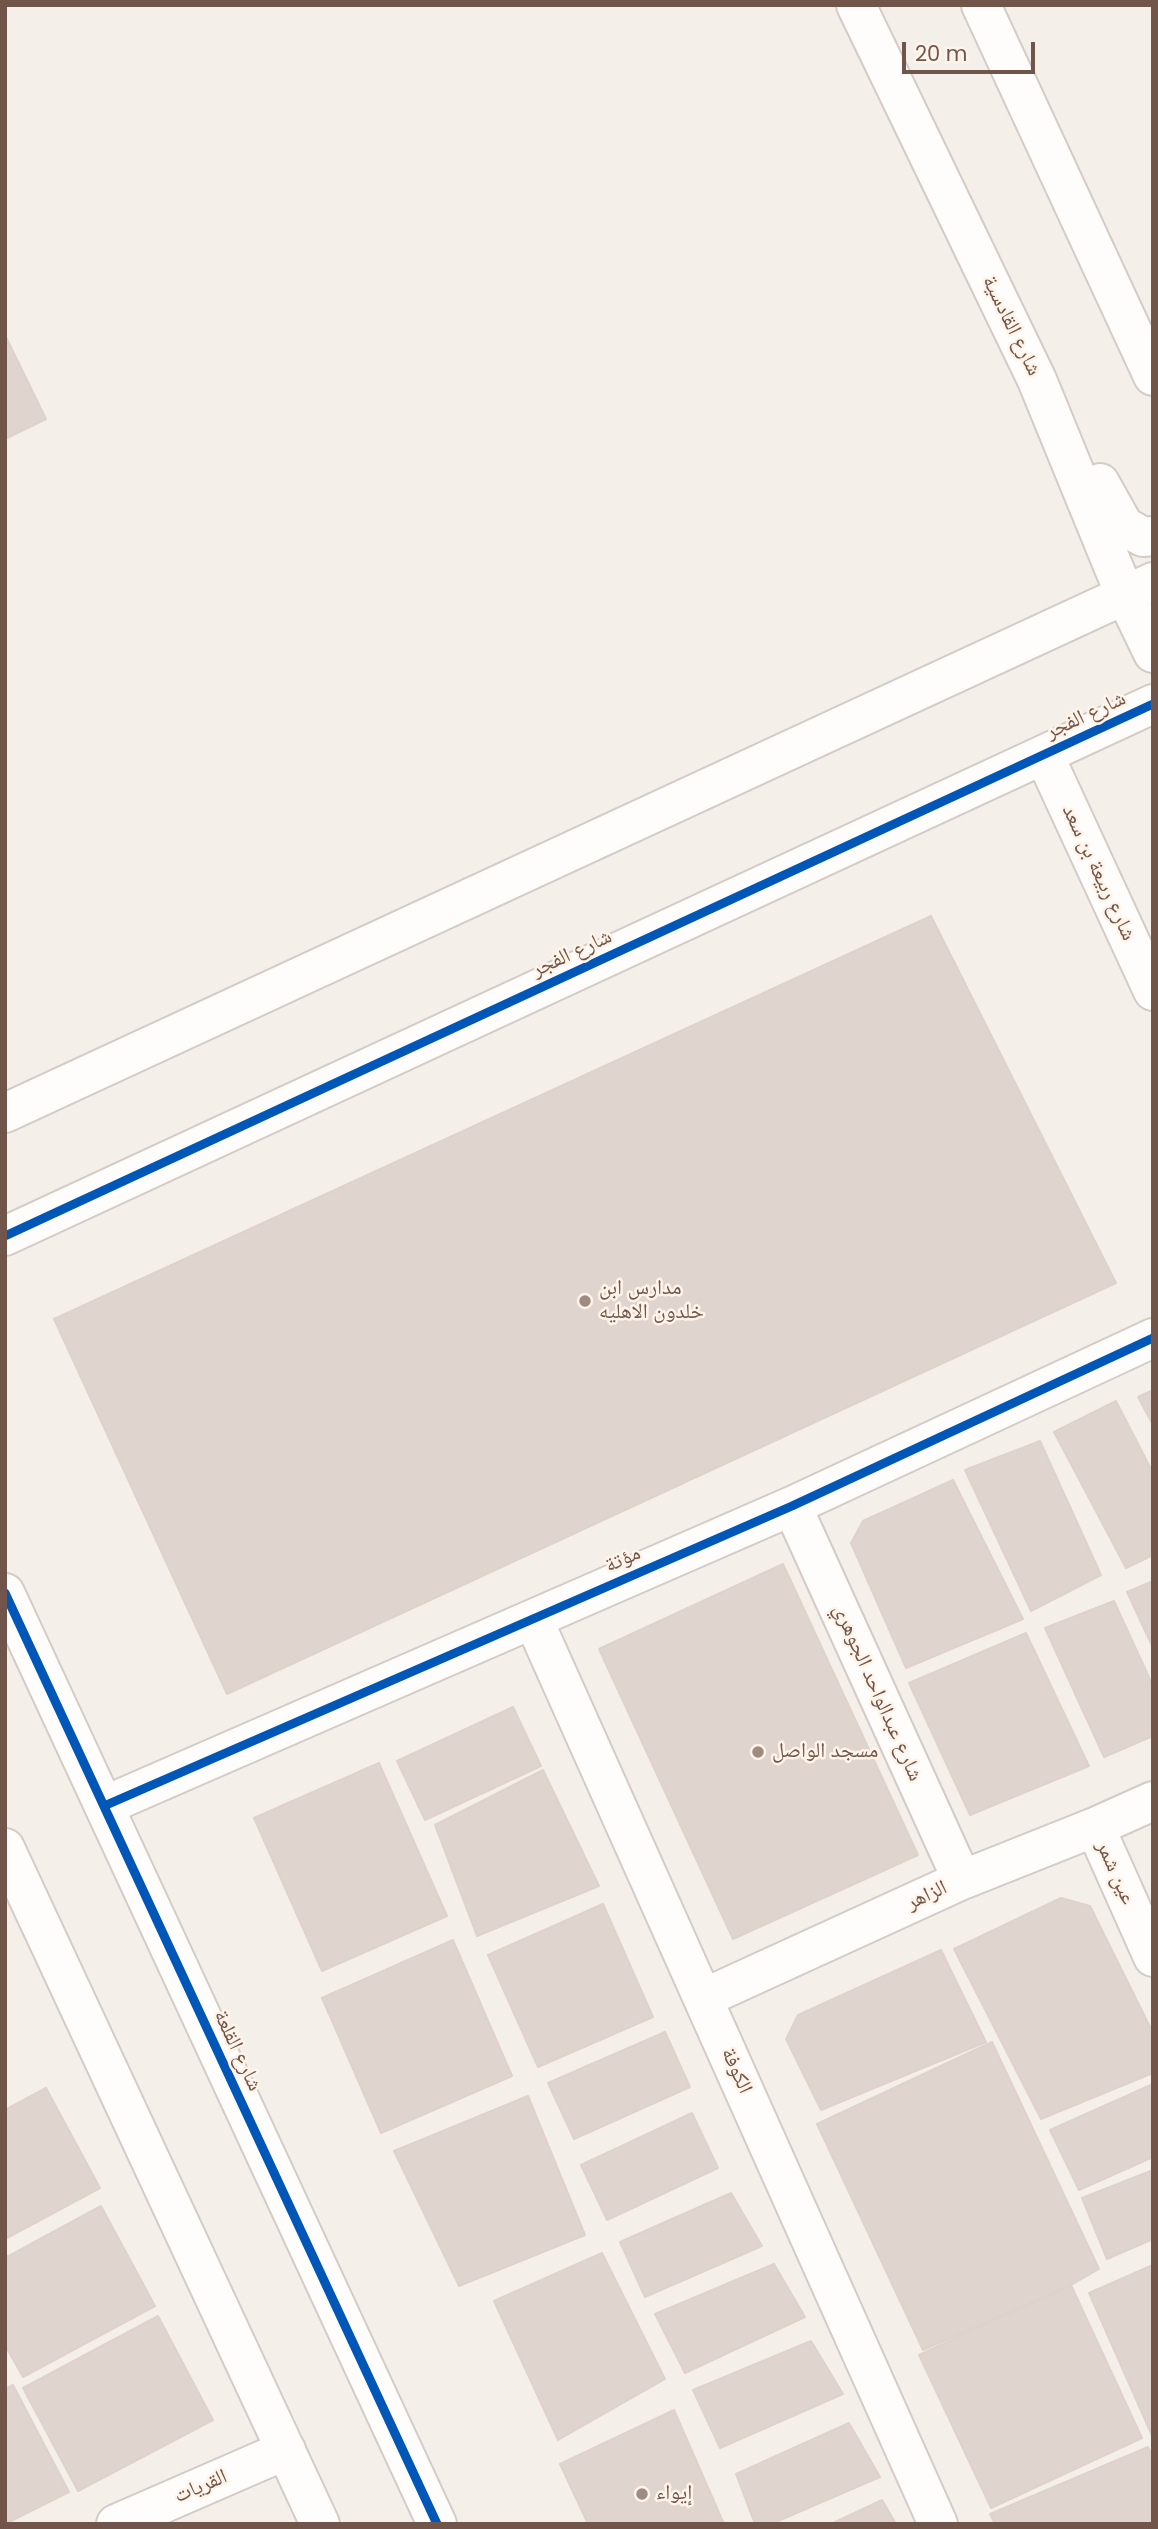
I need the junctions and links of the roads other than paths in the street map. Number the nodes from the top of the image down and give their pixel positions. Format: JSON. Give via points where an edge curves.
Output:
{"nodes":[{"id":1,"x":856,"y":5,"type":"edge"},
{"id":2,"x":981,"y":5,"type":"edge"},
{"id":3,"x":1145,"y":361,"type":"edge"},
{"id":4,"x":1037,"y":380,"type":"junction"},
{"id":5,"x":1153,"y":396,"type":"edge"},
{"id":6,"x":1153,"y":536,"type":"edge"},
{"id":7,"x":1139,"y":589,"type":"edge"},
{"id":8,"x":1153,"y":653,"type":"edge"},
{"id":9,"x":1153,"y":704,"type":"edge"},
{"id":10,"x":1044,"y":755,"type":"junction"},
{"id":11,"x":1153,"y":991,"type":"edge"},
{"id":12,"x":5,"y":1113,"type":"edge"},
{"id":13,"x":5,"y":1236,"type":"edge"},
{"id":14,"x":1153,"y":1338,"type":"edge"},
{"id":15,"x":792,"y":1506,"type":"junction"},
{"id":16,"x":5,"y":1593,"type":"edge"},
{"id":17,"x":533,"y":1619,"type":"junction"},
{"id":18,"x":1153,"y":1801,"type":"edge"},
{"id":19,"x":104,"y":1806,"type":"junction"},
{"id":20,"x":1095,"y":1827,"type":"junction"},
{"id":21,"x":5,"y":1848,"type":"edge"},
{"id":22,"x":962,"y":1880,"type":"junction"},
{"id":23,"x":1153,"y":1957,"type":"edge"},
{"id":24,"x":704,"y":1998,"type":"junction"},
{"id":25,"x":286,"y":2450,"type":"junction"},
{"id":26,"x":116,"y":2524,"type":"edge"},
{"id":27,"x":320,"y":2524,"type":"edge"},
{"id":28,"x":437,"y":2524,"type":"edge"},
{"id":29,"x":938,"y":2524,"type":"edge"}],
"edges":[{"from":1,"to":4,"type":"street","name":"شارع القادسية"},
{"from":2,"to":3,"type":"street"},
{"from":3,"to":5,"type":"street"},
{"from":4,"to":6,"type":"street","via":[[1124,526],[1143,537]]},
{"from":4,"to":7,"type":"street","name":"شارع القادسية"},
{"from":7,"to":8,"type":"street","name":"شارع القادسية"},
{"from":7,"to":12,"type":"street"},
{"from":9,"to":10,"type":"street","name":"شارع الفجر"},
{"from":10,"to":11,"type":"street","name":"شارع ربيعة بن سعد"},
{"from":10,"to":13,"type":"street","name":"شارع الفجر"},
{"from":14,"to":15,"type":"street","name":"مؤتة"},
{"from":15,"to":17,"type":"street","name":"مؤتة"},
{"from":15,"to":22,"type":"street","name":"شارع عبدالواحد الجوهري"},
{"from":16,"to":19,"type":"street","name":"شارع القلعة"},
{"from":17,"to":19,"type":"street","name":"مؤتة"},
{"from":17,"to":24,"type":"street","name":"الكوفة"},
{"from":18,"to":20,"type":"street","name":"الزاهر"},
{"from":19,"to":28,"type":"street","name":"شارع القلعة"},
{"from":20,"to":22,"type":"street","name":"الزاهر"},
{"from":20,"to":23,"type":"street","name":"عين شمر"},
{"from":21,"to":25,"type":"street"},
{"from":22,"to":24,"type":"street","name":"الزاهر"},
{"from":24,"to":29,"type":"street","name":"الكوفة"},
{"from":25,"to":26,"type":"street","name":"القريات"},
{"from":25,"to":27,"type":"street"}]}
